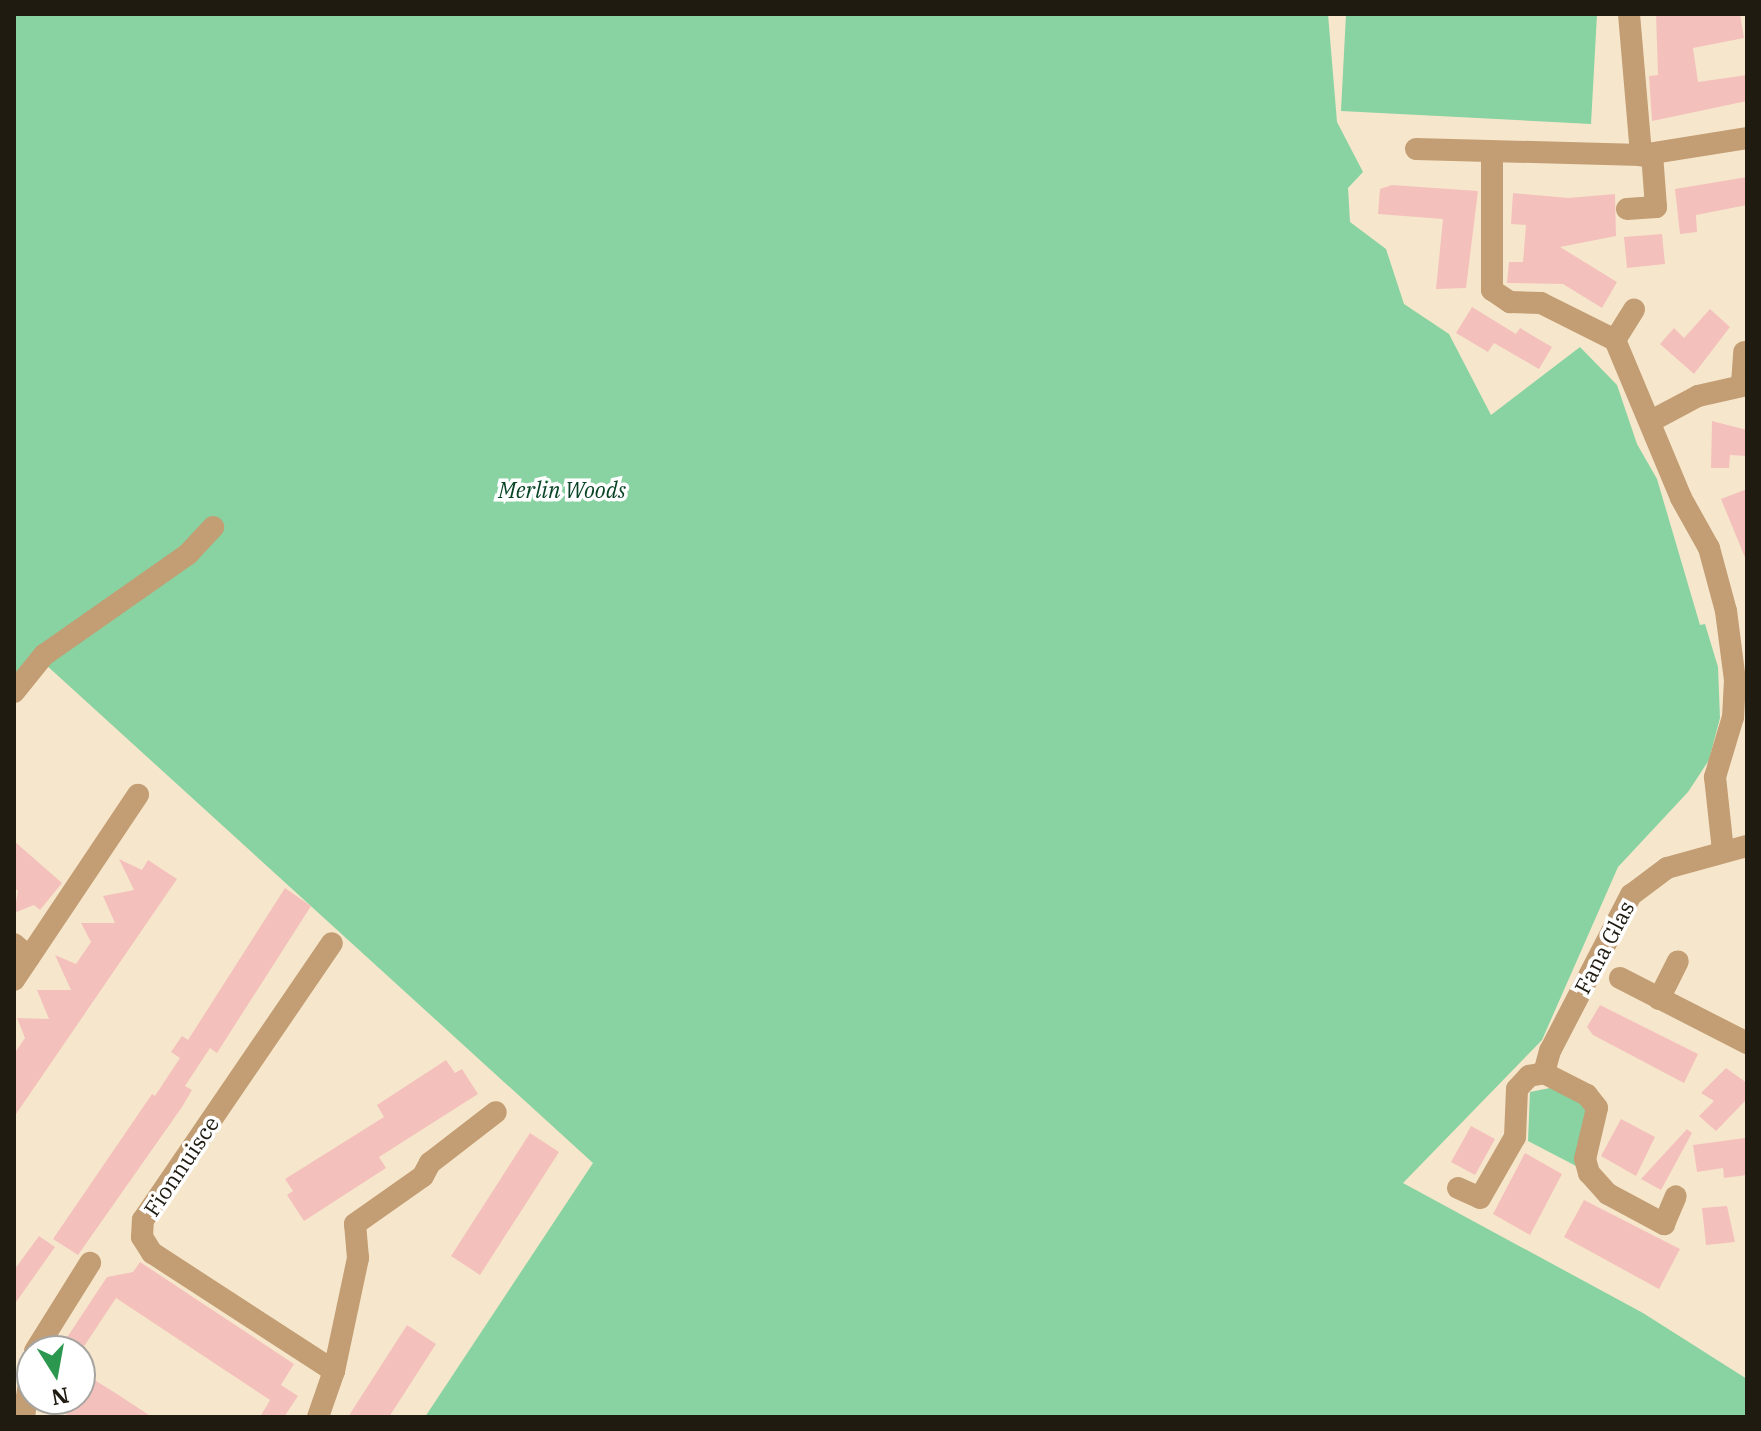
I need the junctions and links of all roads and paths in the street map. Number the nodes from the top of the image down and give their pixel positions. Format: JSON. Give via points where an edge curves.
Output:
{"nodes":[{"id":1,"x":1629,"y":14,"type":"edge"},
{"id":2,"x":1747,"y":138,"type":"edge"},
{"id":3,"x":1416,"y":149,"type":"dead end"},
{"id":4,"x":1492,"y":153,"type":"junction"},
{"id":5,"x":1647,"y":155,"type":"junction"},
{"id":6,"x":1627,"y":209,"type":"dead end"},
{"id":7,"x":1634,"y":309,"type":"dead end"},
{"id":8,"x":1615,"y":340,"type":"junction"},
{"id":9,"x":1744,"y":352,"type":"dead end"},
{"id":10,"x":1745,"y":385,"type":"edge"},
{"id":11,"x":1651,"y":421,"type":"junction"},
{"id":12,"x":213,"y":527,"type":"dead end"},
{"id":13,"x":14,"y":692,"type":"edge"},
{"id":14,"x":138,"y":795,"type":"dead end"},
{"id":15,"x":1747,"y":846,"type":"edge"},
{"id":16,"x":1723,"y":851,"type":"junction"},
{"id":17,"x":332,"y":943,"type":"dead end"},
{"id":18,"x":22,"y":950,"type":"edge"},
{"id":19,"x":1678,"y":961,"type":"dead end"},
{"id":20,"x":1620,"y":978,"type":"dead end"},
{"id":21,"x":14,"y":980,"type":"edge"},
{"id":22,"x":1659,"y":999,"type":"junction"},
{"id":23,"x":1747,"y":1043,"type":"edge"},
{"id":24,"x":1544,"y":1073,"type":"junction"},
{"id":25,"x":496,"y":1112,"type":"dead end"},
{"id":26,"x":1458,"y":1188,"type":"dead end"},
{"id":27,"x":1676,"y":1196,"type":"dead end"},
{"id":28,"x":90,"y":1263,"type":"dead end"},
{"id":29,"x":45,"y":1335,"type":"edge"},
{"id":30,"x":334,"y":1371,"type":"junction"},
{"id":31,"x":318,"y":1417,"type":"edge"}],
"edges":[{"from":1,"to":5,"type":"street"},
{"from":2,"to":5,"type":"street"},
{"from":3,"to":4,"type":"street"},
{"from":4,"to":5,"type":"street"},
{"from":4,"to":8,"type":"street","via":[[1492,290],[1510,302],[1541,303]]},
{"from":5,"to":6,"type":"street","via":[[1656,207]]},
{"from":7,"to":8,"type":"street"},
{"from":8,"to":11,"type":"street"},
{"from":9,"to":10,"type":"street"},
{"from":10,"to":11,"type":"street","via":[[1698,396]]},
{"from":11,"to":16,"type":"street","via":[[1681,498],[1709,548],[1726,611],[1735,680],[1733,717],[1715,777]]},
{"from":12,"to":13,"type":"street","via":[[188,554],[44,655]]},
{"from":14,"to":18,"type":"street"},
{"from":15,"to":16,"type":"street","name":"Fana Glas"},
{"from":16,"to":24,"type":"street","name":"Fana Glas","via":[[1659,871],[1631,895],[1550,1051]]},
{"from":17,"to":30,"type":"street","name":"Fionnuisce","via":[[143,1220],[142,1237],[152,1253]]},
{"from":18,"to":21,"type":"street"},
{"from":19,"to":22,"type":"street"},
{"from":20,"to":22,"type":"street","name":"Fana Glas"},
{"from":22,"to":23,"type":"street","name":"Fana Glas"},
{"from":24,"to":26,"type":"street","name":"Fana Glas","via":[[1529,1076],[1517,1089],[1515,1137],[1480,1198]]},
{"from":24,"to":27,"type":"street","via":[[1587,1095],[1597,1108],[1585,1149],[1589,1173],[1613,1198],[1664,1224]]},
{"from":25,"to":30,"type":"street","via":[[430,1163],[423,1176],[355,1224],[358,1258]]},
{"from":28,"to":29,"type":"street"},
{"from":30,"to":31,"type":"street"}]}
